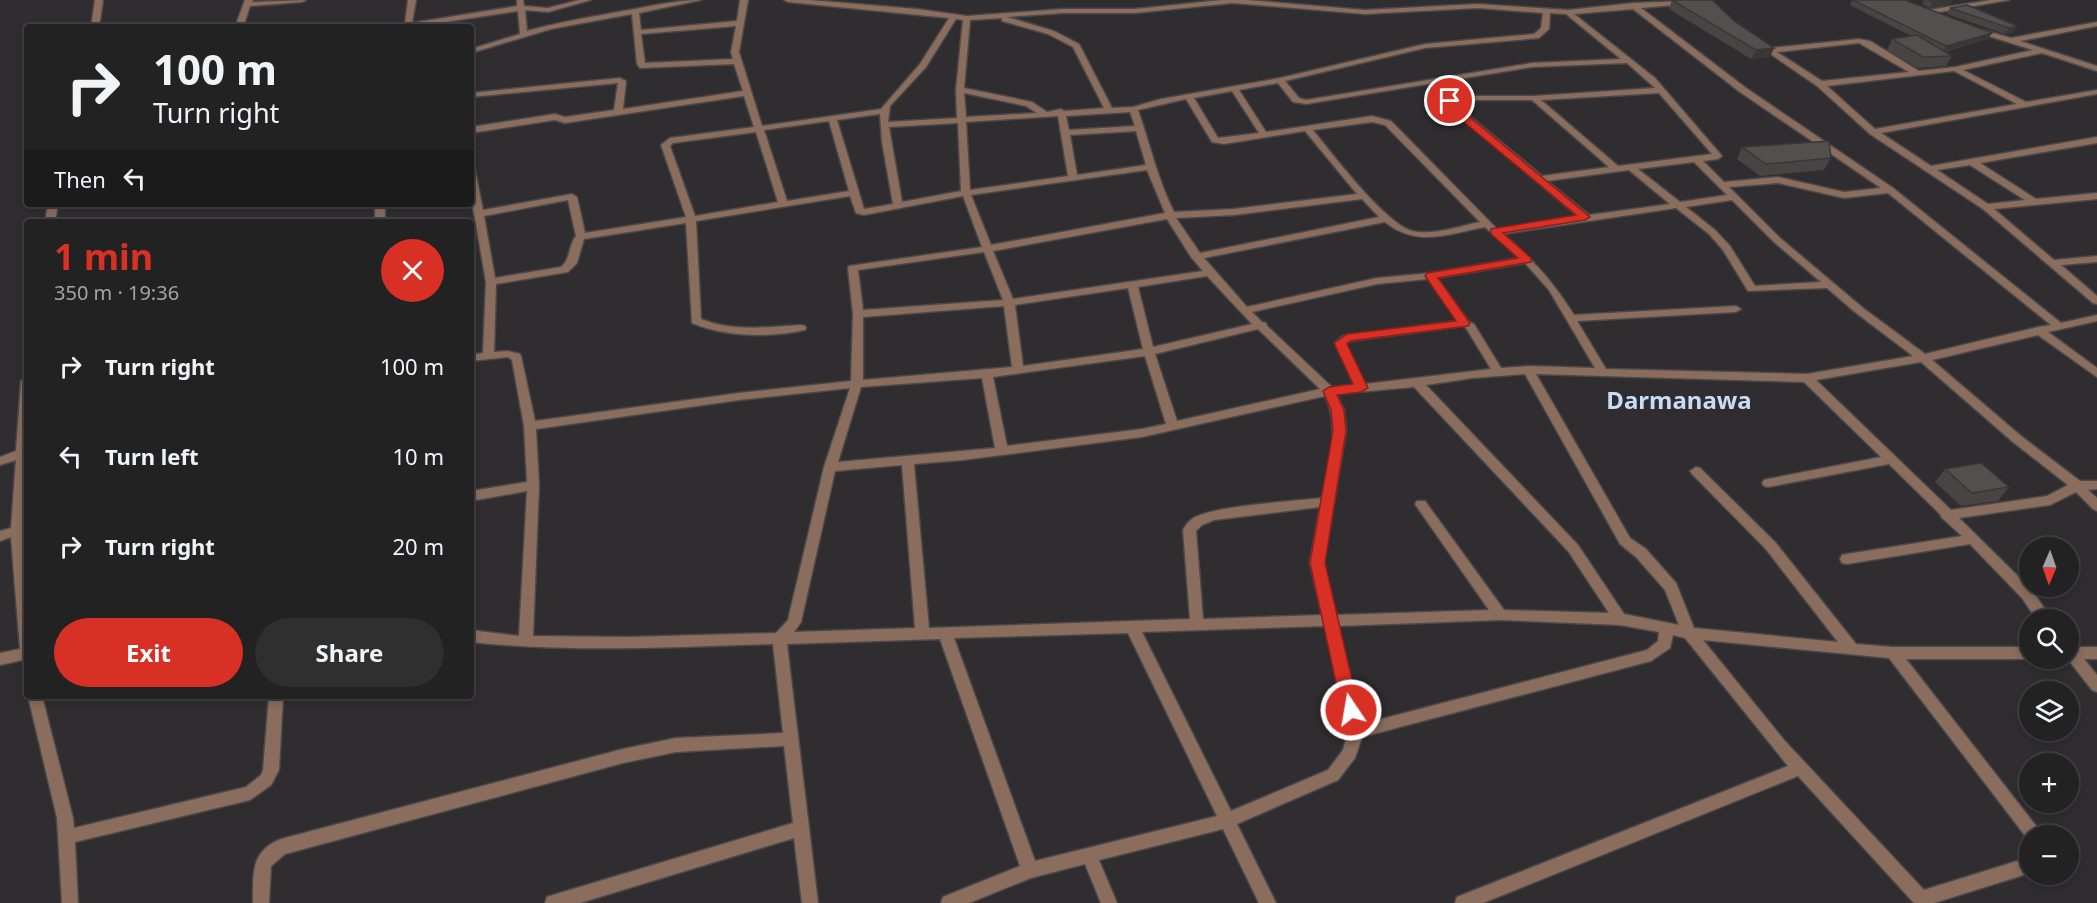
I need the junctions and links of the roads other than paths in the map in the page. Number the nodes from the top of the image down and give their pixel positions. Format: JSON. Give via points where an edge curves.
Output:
{"nodes":[{"id":1,"x":99,"y":0,"type":"edge"},
{"id":2,"x":302,"y":0,"type":"edge"},
{"id":3,"x":411,"y":0,"type":"edge"},
{"id":4,"x":587,"y":0,"type":"edge"},
{"id":5,"x":697,"y":0,"type":"edge"},
{"id":6,"x":744,"y":0,"type":"edge"},
{"id":7,"x":788,"y":0,"type":"edge"},
{"id":8,"x":1488,"y":0,"type":"edge"},
{"id":9,"x":1624,"y":0,"type":"edge"},
{"id":10,"x":2005,"y":0,"type":"edge"},
{"id":11,"x":249,"y":2,"type":"edge"},
{"id":12,"x":1709,"y":2,"type":"edge"},
{"id":13,"x":520,"y":4,"type":"edge"},
{"id":14,"x":652,"y":4,"type":"edge"},
{"id":15,"x":1478,"y":6,"type":"junction"},
{"id":16,"x":1634,"y":6,"type":"junction"},
{"id":17,"x":1918,"y":8,"type":"edge"},
{"id":18,"x":635,"y":10,"type":"junction"},
{"id":19,"x":1547,"y":12,"type":"junction"},
{"id":20,"x":1568,"y":12,"type":"junction"},
{"id":21,"x":1928,"y":12,"type":"junction"},
{"id":22,"x":954,"y":16,"type":"junction"},
{"id":23,"x":995,"y":16,"type":"junction"},
{"id":24,"x":968,"y":18,"type":"junction"},
{"id":25,"x":1947,"y":19,"type":"edge"},
{"id":26,"x":740,"y":23,"type":"junction"},
{"id":27,"x":95,"y":24,"type":"edge"},
{"id":28,"x":240,"y":24,"type":"edge"},
{"id":29,"x":408,"y":24,"type":"edge"},
{"id":30,"x":413,"y":24,"type":"edge"},
{"id":31,"x":2097,"y":24,"type":"edge"},
{"id":32,"x":1967,"y":26,"type":"edge"},
{"id":33,"x":639,"y":32,"type":"junction"},
{"id":34,"x":524,"y":34,"type":"junction"},
{"id":35,"x":1752,"y":38,"type":"edge"},
{"id":36,"x":2010,"y":41,"type":"junction"},
{"id":37,"x":474,"y":50,"type":"edge"},
{"id":38,"x":1768,"y":50,"type":"junction"},
{"id":39,"x":2042,"y":51,"type":"junction"},
{"id":40,"x":737,"y":60,"type":"junction"},
{"id":41,"x":1630,"y":61,"type":"junction"},
{"id":42,"x":1955,"y":69,"type":"junction"},
{"id":43,"x":2097,"y":69,"type":"edge"},
{"id":44,"x":1917,"y":74,"type":"junction"},
{"id":45,"x":1280,"y":80,"type":"junction"},
{"id":46,"x":1820,"y":84,"type":"junction"},
{"id":47,"x":1235,"y":89,"type":"junction"},
{"id":48,"x":960,"y":90,"type":"junction"},
{"id":49,"x":1661,"y":90,"type":"junction"},
{"id":50,"x":2097,"y":92,"type":"edge"},
{"id":51,"x":749,"y":93,"type":"junction"},
{"id":52,"x":474,"y":95,"type":"edge"},
{"id":53,"x":1189,"y":97,"type":"junction"},
{"id":54,"x":1534,"y":98,"type":"junction"},
{"id":55,"x":2025,"y":105,"type":"junction"},
{"id":56,"x":1133,"y":109,"type":"junction"},
{"id":57,"x":1109,"y":110,"type":"junction"},
{"id":58,"x":885,"y":111,"type":"junction"},
{"id":59,"x":618,"y":112,"type":"junction"},
{"id":60,"x":1061,"y":112,"type":"junction"},
{"id":61,"x":1043,"y":113,"type":"junction"},
{"id":62,"x":832,"y":117,"type":"junction"},
{"id":63,"x":962,"y":118,"type":"junction"},
{"id":64,"x":885,"y":125,"type":"junction"},
{"id":65,"x":760,"y":128,"type":"junction"},
{"id":66,"x":1141,"y":128,"type":"junction"},
{"id":67,"x":1307,"y":128,"type":"junction"},
{"id":68,"x":474,"y":130,"type":"edge"},
{"id":69,"x":1873,"y":132,"type":"junction"},
{"id":70,"x":1064,"y":133,"type":"junction"},
{"id":71,"x":1264,"y":135,"type":"junction"},
{"id":72,"x":2097,"y":140,"type":"edge"},
{"id":73,"x":1695,"y":158,"type":"junction"},
{"id":74,"x":1972,"y":162,"type":"junction"},
{"id":75,"x":1629,"y":166,"type":"junction"},
{"id":76,"x":1152,"y":167,"type":"junction"},
{"id":77,"x":1615,"y":168,"type":"junction"},
{"id":78,"x":1930,"y":169,"type":"junction"},
{"id":79,"x":1073,"y":177,"type":"junction"},
{"id":80,"x":1539,"y":179,"type":"junction"},
{"id":81,"x":1722,"y":185,"type":"junction"},
{"id":82,"x":474,"y":186,"type":"edge"},
{"id":83,"x":1890,"y":190,"type":"junction"},
{"id":84,"x":853,"y":193,"type":"junction"},
{"id":85,"x":966,"y":193,"type":"junction"},
{"id":86,"x":1365,"y":196,"type":"junction"},
{"id":87,"x":2097,"y":196,"type":"edge"},
{"id":88,"x":1734,"y":197,"type":"junction"},
{"id":89,"x":2034,"y":202,"type":"junction"},
{"id":90,"x":783,"y":204,"type":"junction"},
{"id":91,"x":1679,"y":205,"type":"junction"},
{"id":92,"x":898,"y":206,"type":"junction"},
{"id":93,"x":1986,"y":207,"type":"junction"},
{"id":94,"x":479,"y":214,"type":"junction"},
{"id":95,"x":1172,"y":215,"type":"junction"},
{"id":96,"x":1585,"y":217,"type":"junction"},
{"id":97,"x":1388,"y":218,"type":"junction"},
{"id":98,"x":691,"y":219,"type":"junction"},
{"id":99,"x":1491,"y":228,"type":"junction"},
{"id":100,"x":581,"y":237,"type":"junction"},
{"id":101,"x":986,"y":249,"type":"junction"},
{"id":102,"x":1196,"y":256,"type":"junction"},
{"id":103,"x":2097,"y":259,"type":"edge"},
{"id":104,"x":1527,"y":260,"type":"junction"},
{"id":105,"x":2053,"y":263,"type":"junction"},
{"id":106,"x":1208,"y":273,"type":"junction"},
{"id":107,"x":1431,"y":276,"type":"junction"},
{"id":108,"x":491,"y":282,"type":"junction"},
{"id":109,"x":1132,"y":285,"type":"junction"},
{"id":110,"x":1830,"y":285,"type":"junction"},
{"id":111,"x":2097,"y":301,"type":"edge"},
{"id":112,"x":1009,"y":303,"type":"junction"},
{"id":113,"x":1246,"y":309,"type":"junction"},
{"id":114,"x":1736,"y":309,"type":"dead end"},
{"id":115,"x":858,"y":314,"type":"junction"},
{"id":116,"x":1572,"y":318,"type":"junction"},
{"id":117,"x":2097,"y":318,"type":"edge"},
{"id":118,"x":1464,"y":323,"type":"junction"},
{"id":119,"x":1262,"y":326,"type":"junction"},
{"id":120,"x":2058,"y":326,"type":"junction"},
{"id":121,"x":801,"y":328,"type":"dead end"},
{"id":122,"x":2038,"y":330,"type":"junction"},
{"id":123,"x":1149,"y":351,"type":"junction"},
{"id":124,"x":488,"y":355,"type":"junction"},
{"id":125,"x":474,"y":357,"type":"edge"},
{"id":126,"x":1923,"y":358,"type":"junction"},
{"id":127,"x":1018,"y":370,"type":"junction"},
{"id":128,"x":1528,"y":370,"type":"junction"},
{"id":129,"x":1498,"y":372,"type":"junction"},
{"id":130,"x":1603,"y":373,"type":"junction"},
{"id":131,"x":2097,"y":373,"type":"edge"},
{"id":132,"x":987,"y":374,"type":"junction"},
{"id":133,"x":1807,"y":378,"type":"junction"},
{"id":134,"x":857,"y":383,"type":"junction"},
{"id":135,"x":1417,"y":383,"type":"junction"},
{"id":136,"x":1361,"y":388,"type":"junction"},
{"id":137,"x":1329,"y":391,"type":"junction"},
{"id":138,"x":530,"y":426,"type":"junction"},
{"id":139,"x":1173,"y":426,"type":"junction"},
{"id":140,"x":1002,"y":451,"type":"junction"},
{"id":141,"x":24,"y":452,"type":"edge"},
{"id":142,"x":1889,"y":460,"type":"junction"},
{"id":143,"x":0,"y":461,"type":"edge"},
{"id":144,"x":908,"y":461,"type":"junction"},
{"id":145,"x":24,"y":462,"type":"edge"},
{"id":146,"x":830,"y":467,"type":"junction"},
{"id":147,"x":1696,"y":471,"type":"dead end"},
{"id":148,"x":1768,"y":483,"type":"dead end"},
{"id":149,"x":533,"y":485,"type":"junction"},
{"id":150,"x":2097,"y":485,"type":"edge"},
{"id":151,"x":2077,"y":486,"type":"junction"},
{"id":152,"x":474,"y":495,"type":"edge"},
{"id":153,"x":1327,"y":502,"type":"junction"},
{"id":154,"x":1421,"y":504,"type":"dead end"},
{"id":155,"x":2097,"y":506,"type":"edge"},
{"id":156,"x":1946,"y":515,"type":"junction"},
{"id":157,"x":17,"y":531,"type":"junction"},
{"id":158,"x":0,"y":537,"type":"edge"},
{"id":159,"x":1974,"y":539,"type":"junction"},
{"id":160,"x":24,"y":548,"type":"edge"},
{"id":161,"x":1847,"y":559,"type":"dead end"},
{"id":162,"x":2037,"y":609,"type":"edge"},
{"id":163,"x":1500,"y":615,"type":"junction"},
{"id":164,"x":1620,"y":619,"type":"junction"},
{"id":165,"x":1332,"y":621,"type":"junction"},
{"id":166,"x":1197,"y":626,"type":"junction"},
{"id":167,"x":1133,"y":628,"type":"junction"},
{"id":168,"x":1666,"y":629,"type":"junction"},
{"id":169,"x":24,"y":632,"type":"edge"},
{"id":170,"x":1689,"y":633,"type":"junction"},
{"id":171,"x":945,"y":634,"type":"junction"},
{"id":172,"x":924,"y":635,"type":"junction"},
{"id":173,"x":474,"y":636,"type":"edge"},
{"id":174,"x":779,"y":639,"type":"junction"},
{"id":175,"x":526,"y":642,"type":"junction"},
{"id":176,"x":1853,"y":650,"type":"junction"},
{"id":177,"x":2079,"y":652,"type":"edge"},
{"id":178,"x":24,"y":653,"type":"edge"},
{"id":179,"x":2019,"y":653,"type":"edge"},
{"id":180,"x":2097,"y":653,"type":"edge"},
{"id":181,"x":1893,"y":654,"type":"junction"},
{"id":182,"x":0,"y":659,"type":"edge"},
{"id":183,"x":2079,"y":664,"type":"edge"},
{"id":184,"x":2097,"y":686,"type":"edge"},
{"id":185,"x":36,"y":699,"type":"edge"},
{"id":186,"x":276,"y":699,"type":"edge"},
{"id":187,"x":1356,"y":732,"type":"junction"},
{"id":188,"x":791,"y":739,"type":"junction"},
{"id":189,"x":1801,"y":768,"type":"junction"},
{"id":190,"x":1226,"y":821,"type":"junction"},
{"id":191,"x":2025,"y":825,"type":"edge"},
{"id":192,"x":801,"y":828,"type":"junction"},
{"id":193,"x":66,"y":837,"type":"junction"},
{"id":194,"x":1089,"y":855,"type":"junction"},
{"id":195,"x":2019,"y":869,"type":"edge"},
{"id":196,"x":1030,"y":870,"type":"junction"},
{"id":197,"x":1923,"y":901,"type":"edge"},
{"id":198,"x":70,"y":903,"type":"edge"},
{"id":199,"x":261,"y":903,"type":"edge"},
{"id":200,"x":552,"y":903,"type":"edge"},
{"id":201,"x":810,"y":903,"type":"edge"},
{"id":202,"x":949,"y":903,"type":"edge"},
{"id":203,"x":1109,"y":903,"type":"edge"},
{"id":204,"x":1268,"y":903,"type":"edge"},
{"id":205,"x":1463,"y":903,"type":"edge"}],
"edges":[{"from":1,"to":27,"type":"street"},
{"from":2,"to":11,"type":"street"},
{"from":3,"to":29,"type":"street"},
{"from":4,"to":13,"type":"street","via":[[548,10]]},
{"from":5,"to":14,"type":"street"},
{"from":6,"to":26,"type":"street"},
{"from":7,"to":22,"type":"street"},
{"from":8,"to":15,"type":"street"},
{"from":9,"to":16,"type":"street"},
{"from":10,"to":21,"type":"street"},
{"from":11,"to":28,"type":"street"},
{"from":12,"to":16,"type":"street"},
{"from":13,"to":30,"type":"street"},
{"from":13,"to":34,"type":"street"},
{"from":14,"to":18,"type":"street"},
{"from":15,"to":19,"type":"street"},
{"from":15,"to":23,"type":"street","via":[[1365,12],[1233,1],[1135,11]]},
{"from":16,"to":20,"type":"street"},
{"from":16,"to":83,"type":"street","via":[[1743,90]]},
{"from":17,"to":21,"type":"street"},
{"from":18,"to":33,"type":"street"},
{"from":18,"to":34,"type":"street"},
{"from":19,"to":20,"type":"street"},
{"from":19,"to":45,"type":"street","via":[[1545,29],[1536,36],[1425,46]]},
{"from":20,"to":41,"type":"street"},
{"from":21,"to":25,"type":"street"},
{"from":22,"to":24,"type":"street"},
{"from":22,"to":58,"type":"street","via":[[947,33]]},
{"from":23,"to":24,"type":"street"},
{"from":23,"to":57,"type":"street","via":[[1050,32],[1076,46]]},
{"from":24,"to":48,"type":"street"},
{"from":26,"to":33,"type":"street"},
{"from":26,"to":40,"type":"street"},
{"from":31,"to":36,"type":"street"},
{"from":32,"to":36,"type":"street"},
{"from":33,"to":40,"type":"street","via":[[644,66]]},
{"from":34,"to":37,"type":"street"},
{"from":35,"to":38,"type":"street"},
{"from":36,"to":39,"type":"street"},
{"from":38,"to":44,"type":"street","via":[[1859,41]]},
{"from":38,"to":46,"type":"street"},
{"from":39,"to":42,"type":"street"},
{"from":39,"to":43,"type":"street"},
{"from":40,"to":51,"type":"street"},
{"from":41,"to":45,"type":"street","via":[[1532,65],[1301,102]]},
{"from":41,"to":49,"type":"street"},
{"from":42,"to":44,"type":"street"},
{"from":42,"to":55,"type":"street"},
{"from":44,"to":46,"type":"street"},
{"from":45,"to":47,"type":"street"},
{"from":46,"to":69,"type":"street"},
{"from":47,"to":53,"type":"street"},
{"from":47,"to":71,"type":"street"},
{"from":48,"to":61,"type":"street","via":[[1029,104]]},
{"from":48,"to":63,"type":"street"},
{"from":49,"to":54,"type":"street"},
{"from":49,"to":73,"type":"street","via":[[1718,156]]},
{"from":50,"to":55,"type":"street"},
{"from":51,"to":59,"type":"street"},
{"from":51,"to":65,"type":"street"},
{"from":52,"to":59,"type":"street","via":[[620,80]]},
{"from":53,"to":56,"type":"street"},
{"from":53,"to":71,"type":"street","via":[[1215,140]]},
{"from":54,"to":77,"type":"street"},
{"from":54,"to":80,"type":"street","via":[[1471,98],[1449,103]]},
{"from":55,"to":69,"type":"street"},
{"from":56,"to":57,"type":"street"},
{"from":56,"to":66,"type":"street"},
{"from":57,"to":60,"type":"street"},
{"from":58,"to":62,"type":"street"},
{"from":58,"to":64,"type":"street"},
{"from":59,"to":68,"type":"street"},
{"from":60,"to":61,"type":"street"},
{"from":60,"to":70,"type":"street"},
{"from":61,"to":63,"type":"street"},
{"from":62,"to":65,"type":"street"},
{"from":62,"to":84,"type":"street"},
{"from":63,"to":64,"type":"street"},
{"from":63,"to":85,"type":"street"},
{"from":64,"to":92,"type":"street"},
{"from":65,"to":90,"type":"street"},
{"from":65,"to":98,"type":"street","via":[[670,141],[665,145]]},
{"from":66,"to":70,"type":"street"},
{"from":66,"to":76,"type":"street"},
{"from":67,"to":71,"type":"street"},
{"from":67,"to":86,"type":"street"},
{"from":67,"to":99,"type":"street","via":[[1382,120],[1388,123]]},
{"from":69,"to":78,"type":"street"},
{"from":70,"to":79,"type":"street"},
{"from":72,"to":74,"type":"street"},
{"from":73,"to":75,"type":"street"},
{"from":73,"to":81,"type":"street"},
{"from":74,"to":78,"type":"street"},
{"from":74,"to":89,"type":"street"},
{"from":75,"to":77,"type":"street"},
{"from":75,"to":91,"type":"street"},
{"from":76,"to":79,"type":"street"},
{"from":76,"to":95,"type":"street"},
{"from":77,"to":80,"type":"street"},
{"from":78,"to":93,"type":"street"},
{"from":79,"to":85,"type":"street"},
{"from":80,"to":96,"type":"street"},
{"from":81,"to":83,"type":"street","via":[[1778,180],[1844,195]]},
{"from":81,"to":88,"type":"street"},
{"from":82,"to":94,"type":"street"},
{"from":83,"to":120,"type":"street"},
{"from":84,"to":90,"type":"street"},
{"from":84,"to":92,"type":"street","via":[[861,212]]},
{"from":85,"to":92,"type":"street"},
{"from":85,"to":101,"type":"street"},
{"from":86,"to":95,"type":"street","via":[[1234,212]]},
{"from":86,"to":97,"type":"street"},
{"from":87,"to":89,"type":"street"},
{"from":88,"to":91,"type":"street"},
{"from":88,"to":110,"type":"street"},
{"from":89,"to":93,"type":"street"},
{"from":90,"to":98,"type":"street"},
{"from":91,"to":96,"type":"street"},
{"from":91,"to":110,"type":"street","via":[[1727,248],[1752,289]]},
{"from":93,"to":105,"type":"street"},
{"from":94,"to":100,"type":"street","via":[[572,197]]},
{"from":94,"to":108,"type":"street"},
{"from":95,"to":101,"type":"street"},
{"from":95,"to":102,"type":"street"},
{"from":96,"to":99,"type":"street"},
{"from":97,"to":99,"type":"street","via":[[1400,231],[1418,234]]},
{"from":97,"to":102,"type":"street"},
{"from":98,"to":100,"type":"street"},
{"from":98,"to":121,"type":"street","via":[[696,321],[731,332]]},
{"from":99,"to":104,"type":"street"},
{"from":100,"to":108,"type":"street","via":[[572,263],[564,270]]},
{"from":101,"to":112,"type":"street"},
{"from":101,"to":115,"type":"street","via":[[855,267],[851,270]]},
{"from":102,"to":106,"type":"street"},
{"from":103,"to":105,"type":"street"},
{"from":104,"to":107,"type":"street"},
{"from":104,"to":116,"type":"street"},
{"from":105,"to":111,"type":"street"},
{"from":106,"to":109,"type":"street"},
{"from":106,"to":113,"type":"street"},
{"from":107,"to":113,"type":"street","via":[[1377,281]]},
{"from":107,"to":118,"type":"street"},
{"from":108,"to":124,"type":"street"},
{"from":109,"to":112,"type":"street"},
{"from":109,"to":123,"type":"street"},
{"from":110,"to":126,"type":"street"},
{"from":112,"to":115,"type":"street"},
{"from":112,"to":127,"type":"street"},
{"from":113,"to":119,"type":"street"},
{"from":114,"to":116,"type":"street"},
{"from":115,"to":134,"type":"street"},
{"from":116,"to":130,"type":"street"},
{"from":117,"to":120,"type":"street"},
{"from":118,"to":129,"type":"street","via":[[1470,326]]},
{"from":118,"to":136,"type":"street","via":[[1347,338],[1340,343],[1341,347]]},
{"from":119,"to":123,"type":"street"},
{"from":119,"to":137,"type":"street"},
{"from":120,"to":122,"type":"street"},
{"from":122,"to":126,"type":"street"},
{"from":122,"to":131,"type":"street"},
{"from":123,"to":127,"type":"street"},
{"from":123,"to":139,"type":"street"},
{"from":124,"to":125,"type":"street"},
{"from":124,"to":138,"type":"street","via":[[516,356]]},
{"from":126,"to":133,"type":"street"},
{"from":126,"to":151,"type":"street"},
{"from":127,"to":132,"type":"street"},
{"from":128,"to":129,"type":"street"},
{"from":128,"to":130,"type":"street"},
{"from":128,"to":170,"type":"street","via":[[1625,541],[1671,587]]},
{"from":129,"to":135,"type":"street"},
{"from":130,"to":133,"type":"street"},
{"from":132,"to":134,"type":"street"},
{"from":132,"to":140,"type":"street"},
{"from":133,"to":142,"type":"street"},
{"from":134,"to":138,"type":"street"},
{"from":134,"to":146,"type":"street"},
{"from":135,"to":136,"type":"street"},
{"from":135,"to":164,"type":"street","via":[[1573,548]]},
{"from":136,"to":137,"type":"street"},
{"from":137,"to":139,"type":"street"},
{"from":137,"to":153,"type":"street","via":[[1338,410],[1340,431]]},
{"from":138,"to":149,"type":"street"},
{"from":139,"to":140,"type":"street"},
{"from":140,"to":144,"type":"street"},
{"from":141,"to":143,"type":"street"},
{"from":142,"to":148,"type":"street"},
{"from":142,"to":156,"type":"street"},
{"from":144,"to":146,"type":"street"},
{"from":144,"to":172,"type":"street"},
{"from":145,"to":157,"type":"street"},
{"from":146,"to":174,"type":"street","via":[[794,622]]},
{"from":147,"to":176,"type":"street","via":[[1770,545]]},
{"from":149,"to":152,"type":"street"},
{"from":149,"to":175,"type":"street"},
{"from":150,"to":151,"type":"street"},
{"from":151,"to":155,"type":"street"},
{"from":151,"to":156,"type":"street","via":[[2050,500]]},
{"from":153,"to":165,"type":"street","via":[[1317,563]]},
{"from":153,"to":166,"type":"street","via":[[1212,516],[1197,522],[1189,530]]},
{"from":154,"to":163,"type":"street"},
{"from":156,"to":159,"type":"street"},
{"from":157,"to":158,"type":"street"},
{"from":157,"to":160,"type":"street"},
{"from":159,"to":161,"type":"street"},
{"from":159,"to":162,"type":"street"},
{"from":160,"to":169,"type":"street"},
{"from":163,"to":164,"type":"street"},
{"from":163,"to":165,"type":"street"},
{"from":164,"to":168,"type":"street"},
{"from":165,"to":166,"type":"street"},
{"from":165,"to":187,"type":"street"},
{"from":166,"to":167,"type":"street"},
{"from":167,"to":171,"type":"street"},
{"from":167,"to":190,"type":"street"},
{"from":168,"to":170,"type":"street"},
{"from":168,"to":187,"type":"street","via":[[1665,644],[1651,655]]},
{"from":170,"to":176,"type":"street"},
{"from":170,"to":189,"type":"street"},
{"from":171,"to":172,"type":"street"},
{"from":171,"to":196,"type":"street"},
{"from":172,"to":174,"type":"street"},
{"from":173,"to":175,"type":"street"},
{"from":174,"to":175,"type":"street"},
{"from":174,"to":188,"type":"street"},
{"from":176,"to":181,"type":"street"},
{"from":177,"to":180,"type":"street"},
{"from":178,"to":182,"type":"street"},
{"from":179,"to":181,"type":"street"},
{"from":181,"to":191,"type":"street"},
{"from":183,"to":184,"type":"street"},
{"from":185,"to":193,"type":"street","via":[[65,818]]},
{"from":186,"to":193,"type":"street","via":[[271,770],[266,780],[250,793]]},
{"from":187,"to":190,"type":"street","via":[[1350,753],[1333,775]]},
{"from":188,"to":192,"type":"street"},
{"from":188,"to":199,"type":"street","via":[[676,745],[281,847],[269,853],[263,862]]},
{"from":189,"to":197,"type":"street"},
{"from":189,"to":205,"type":"street"},
{"from":190,"to":194,"type":"street"},
{"from":190,"to":204,"type":"street"},
{"from":192,"to":200,"type":"street"},
{"from":192,"to":201,"type":"street"},
{"from":193,"to":198,"type":"street"},
{"from":194,"to":196,"type":"street"},
{"from":194,"to":203,"type":"street"},
{"from":195,"to":197,"type":"street"},
{"from":196,"to":202,"type":"street"}]}
